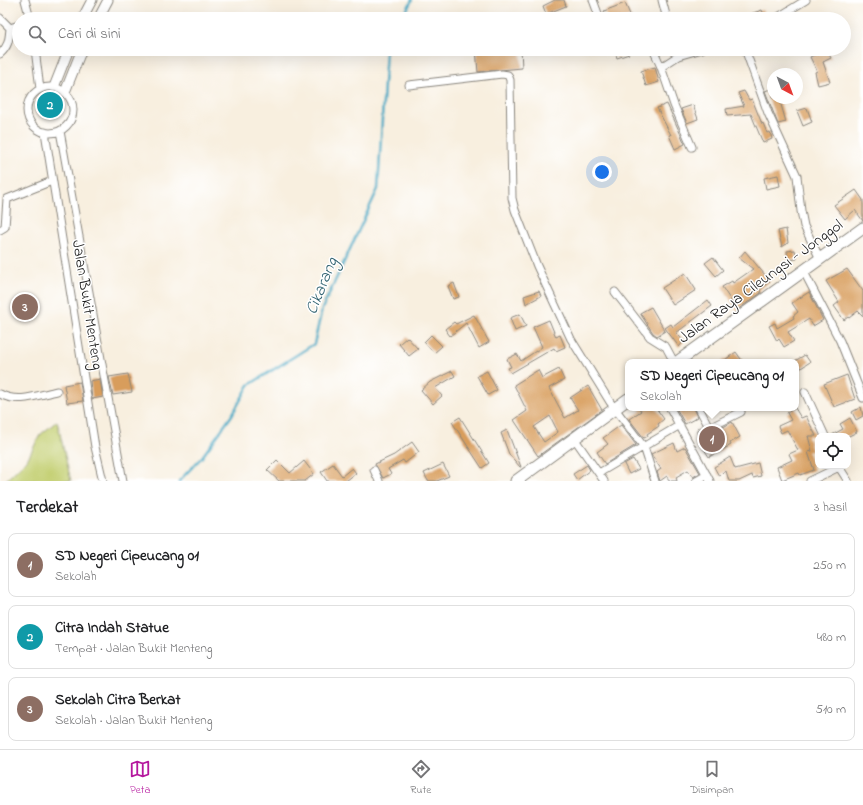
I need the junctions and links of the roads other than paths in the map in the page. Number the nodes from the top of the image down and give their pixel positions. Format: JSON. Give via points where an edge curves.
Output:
{"nodes":[{"id":1,"x":26,"y":0,"type":"edge"},
{"id":2,"x":92,"y":0,"type":"edge"},
{"id":3,"x":108,"y":0,"type":"edge"},
{"id":4,"x":593,"y":0,"type":"edge"},
{"id":5,"x":662,"y":0,"type":"edge"},
{"id":6,"x":806,"y":0,"type":"edge"},
{"id":7,"x":29,"y":12,"type":"edge"},
{"id":8,"x":86,"y":12,"type":"edge"},
{"id":9,"x":102,"y":12,"type":"edge"},
{"id":10,"x":597,"y":12,"type":"edge"},
{"id":11,"x":665,"y":12,"type":"edge"},
{"id":12,"x":787,"y":12,"type":"edge"},
{"id":13,"x":0,"y":18,"type":"edge"},
{"id":14,"x":10,"y":28,"type":"joint"},
{"id":15,"x":0,"y":54,"type":"edge"},
{"id":16,"x":36,"y":56,"type":"edge"},
{"id":17,"x":66,"y":56,"type":"edge"},
{"id":18,"x":79,"y":56,"type":"edge"},
{"id":19,"x":656,"y":56,"type":"edge"},
{"id":20,"x":674,"y":56,"type":"edge"},
{"id":21,"x":748,"y":56,"type":"edge"},
{"id":22,"x":661,"y":67,"type":"junction"},
{"id":23,"x":409,"y":85,"type":"dead end"},
{"id":24,"x":54,"y":86,"type":"junction"},
{"id":25,"x":40,"y":89,"type":"junction"},
{"id":26,"x":65,"y":92,"type":"junction"},
{"id":27,"x":60,"y":131,"type":"junction"},
{"id":28,"x":45,"y":132,"type":"junction"},
{"id":29,"x":692,"y":147,"type":"dead end"},
{"id":30,"x":52,"y":181,"type":"junction"},
{"id":31,"x":863,"y":228,"type":"edge"},
{"id":32,"x":0,"y":230,"type":"edge"},
{"id":33,"x":820,"y":258,"type":"junction"},
{"id":34,"x":803,"y":270,"type":"junction"},
{"id":35,"x":615,"y":292,"type":"dead end"},
{"id":36,"x":674,"y":359,"type":"edge"},
{"id":37,"x":680,"y":359,"type":"edge"},
{"id":38,"x":57,"y":391,"type":"dead end"},
{"id":39,"x":805,"y":392,"type":"dead end"},
{"id":40,"x":0,"y":394,"type":"edge"},
{"id":41,"x":863,"y":398,"type":"edge"},
{"id":42,"x":625,"y":401,"type":"edge"},
{"id":43,"x":615,"y":408,"type":"junction"},
{"id":44,"x":672,"y":411,"type":"edge"},
{"id":45,"x":701,"y":411,"type":"edge"},
{"id":46,"x":741,"y":412,"type":"dead end"},
{"id":47,"x":680,"y":425,"type":"junction"},
{"id":48,"x":709,"y":427,"type":"junction"},
{"id":49,"x":700,"y":432,"type":"dead end"},
{"id":50,"x":824,"y":433,"type":"edge"},
{"id":51,"x":574,"y":438,"type":"junction"},
{"id":52,"x":644,"y":447,"type":"junction"},
{"id":53,"x":833,"y":469,"type":"edge"},
{"id":54,"x":841,"y":469,"type":"edge"},
{"id":55,"x":374,"y":470,"type":"dead end"},
{"id":56,"x":599,"y":473,"type":"junction"},
{"id":57,"x":708,"y":478,"type":"edge"},
{"id":58,"x":103,"y":481,"type":"edge"},
{"id":59,"x":123,"y":481,"type":"edge"},
{"id":60,"x":379,"y":481,"type":"edge"},
{"id":61,"x":516,"y":481,"type":"edge"},
{"id":62,"x":604,"y":481,"type":"edge"},
{"id":63,"x":655,"y":481,"type":"edge"},
{"id":64,"x":696,"y":481,"type":"edge"},
{"id":65,"x":810,"y":481,"type":"edge"},
{"id":66,"x":848,"y":481,"type":"edge"}],
"edges":[{"from":1,"to":7,"type":"street"},
{"from":2,"to":8,"type":"street"},
{"from":3,"to":9,"type":"street"},
{"from":4,"to":10,"type":"street"},
{"from":5,"to":11,"type":"street"},
{"from":6,"to":12,"type":"street"},
{"from":13,"to":14,"type":"street"},
{"from":14,"to":15,"type":"street","via":[[7,47]]},
{"from":16,"to":25,"type":"street"},
{"from":17,"to":24,"type":"street"},
{"from":18,"to":26,"type":"street"},
{"from":19,"to":22,"type":"street"},
{"from":20,"to":22,"type":"street"},
{"from":21,"to":33,"type":"street","via":[[768,112],[797,176],[804,226]]},
{"from":22,"to":29,"type":"street"},
{"from":23,"to":43,"type":"street","via":[[508,75],[512,198],[515,210],[537,266],[571,339]]},
{"from":24,"to":25,"type":"street"},
{"from":24,"to":26,"type":"street"},
{"from":25,"to":28,"type":"street","via":[[29,100],[28,115],[32,124]]},
{"from":26,"to":27,"type":"street","via":[[74,110],[68,124]]},
{"from":27,"to":28,"type":"street"},
{"from":27,"to":59,"type":"street"},
{"from":28,"to":30,"type":"street","name":"Jalan Bukit Menteng"},
{"from":30,"to":32,"type":"street","via":[[7,199],[5,227]]},
{"from":30,"to":58,"type":"street","name":"Jalan Bukit Menteng","via":[[95,447]]},
{"from":31,"to":33,"type":"main road","name":"Jalan Raya Cileungsi - Jonggol"},
{"from":33,"to":34,"type":"main road","name":"Jalan Raya Cileungsi - Jonggol"},
{"from":34,"to":37,"type":"main road","name":"Jalan Raya Cileungsi - Jonggol"},
{"from":34,"to":41,"type":"street","via":[[840,341]]},
{"from":35,"to":36,"type":"street","via":[[650,337],[666,347]]},
{"from":38,"to":40,"type":"street","via":[[19,400]]},
{"from":39,"to":50,"type":"street"},
{"from":42,"to":43,"type":"main road"},
{"from":43,"to":51,"type":"main road"},
{"from":43,"to":52,"type":"street"},
{"from":44,"to":47,"type":"street"},
{"from":45,"to":48,"type":"street"},
{"from":46,"to":48,"type":"street"},
{"from":47,"to":52,"type":"street"},
{"from":47,"to":57,"type":"street"},
{"from":48,"to":49,"type":"street"},
{"from":51,"to":56,"type":"street"},
{"from":51,"to":61,"type":"main road"},
{"from":52,"to":56,"type":"street"},
{"from":52,"to":63,"type":"street"},
{"from":53,"to":65,"type":"street"},
{"from":54,"to":66,"type":"street"},
{"from":55,"to":60,"type":"street"},
{"from":56,"to":62,"type":"street"},
{"from":57,"to":64,"type":"street"}]}
